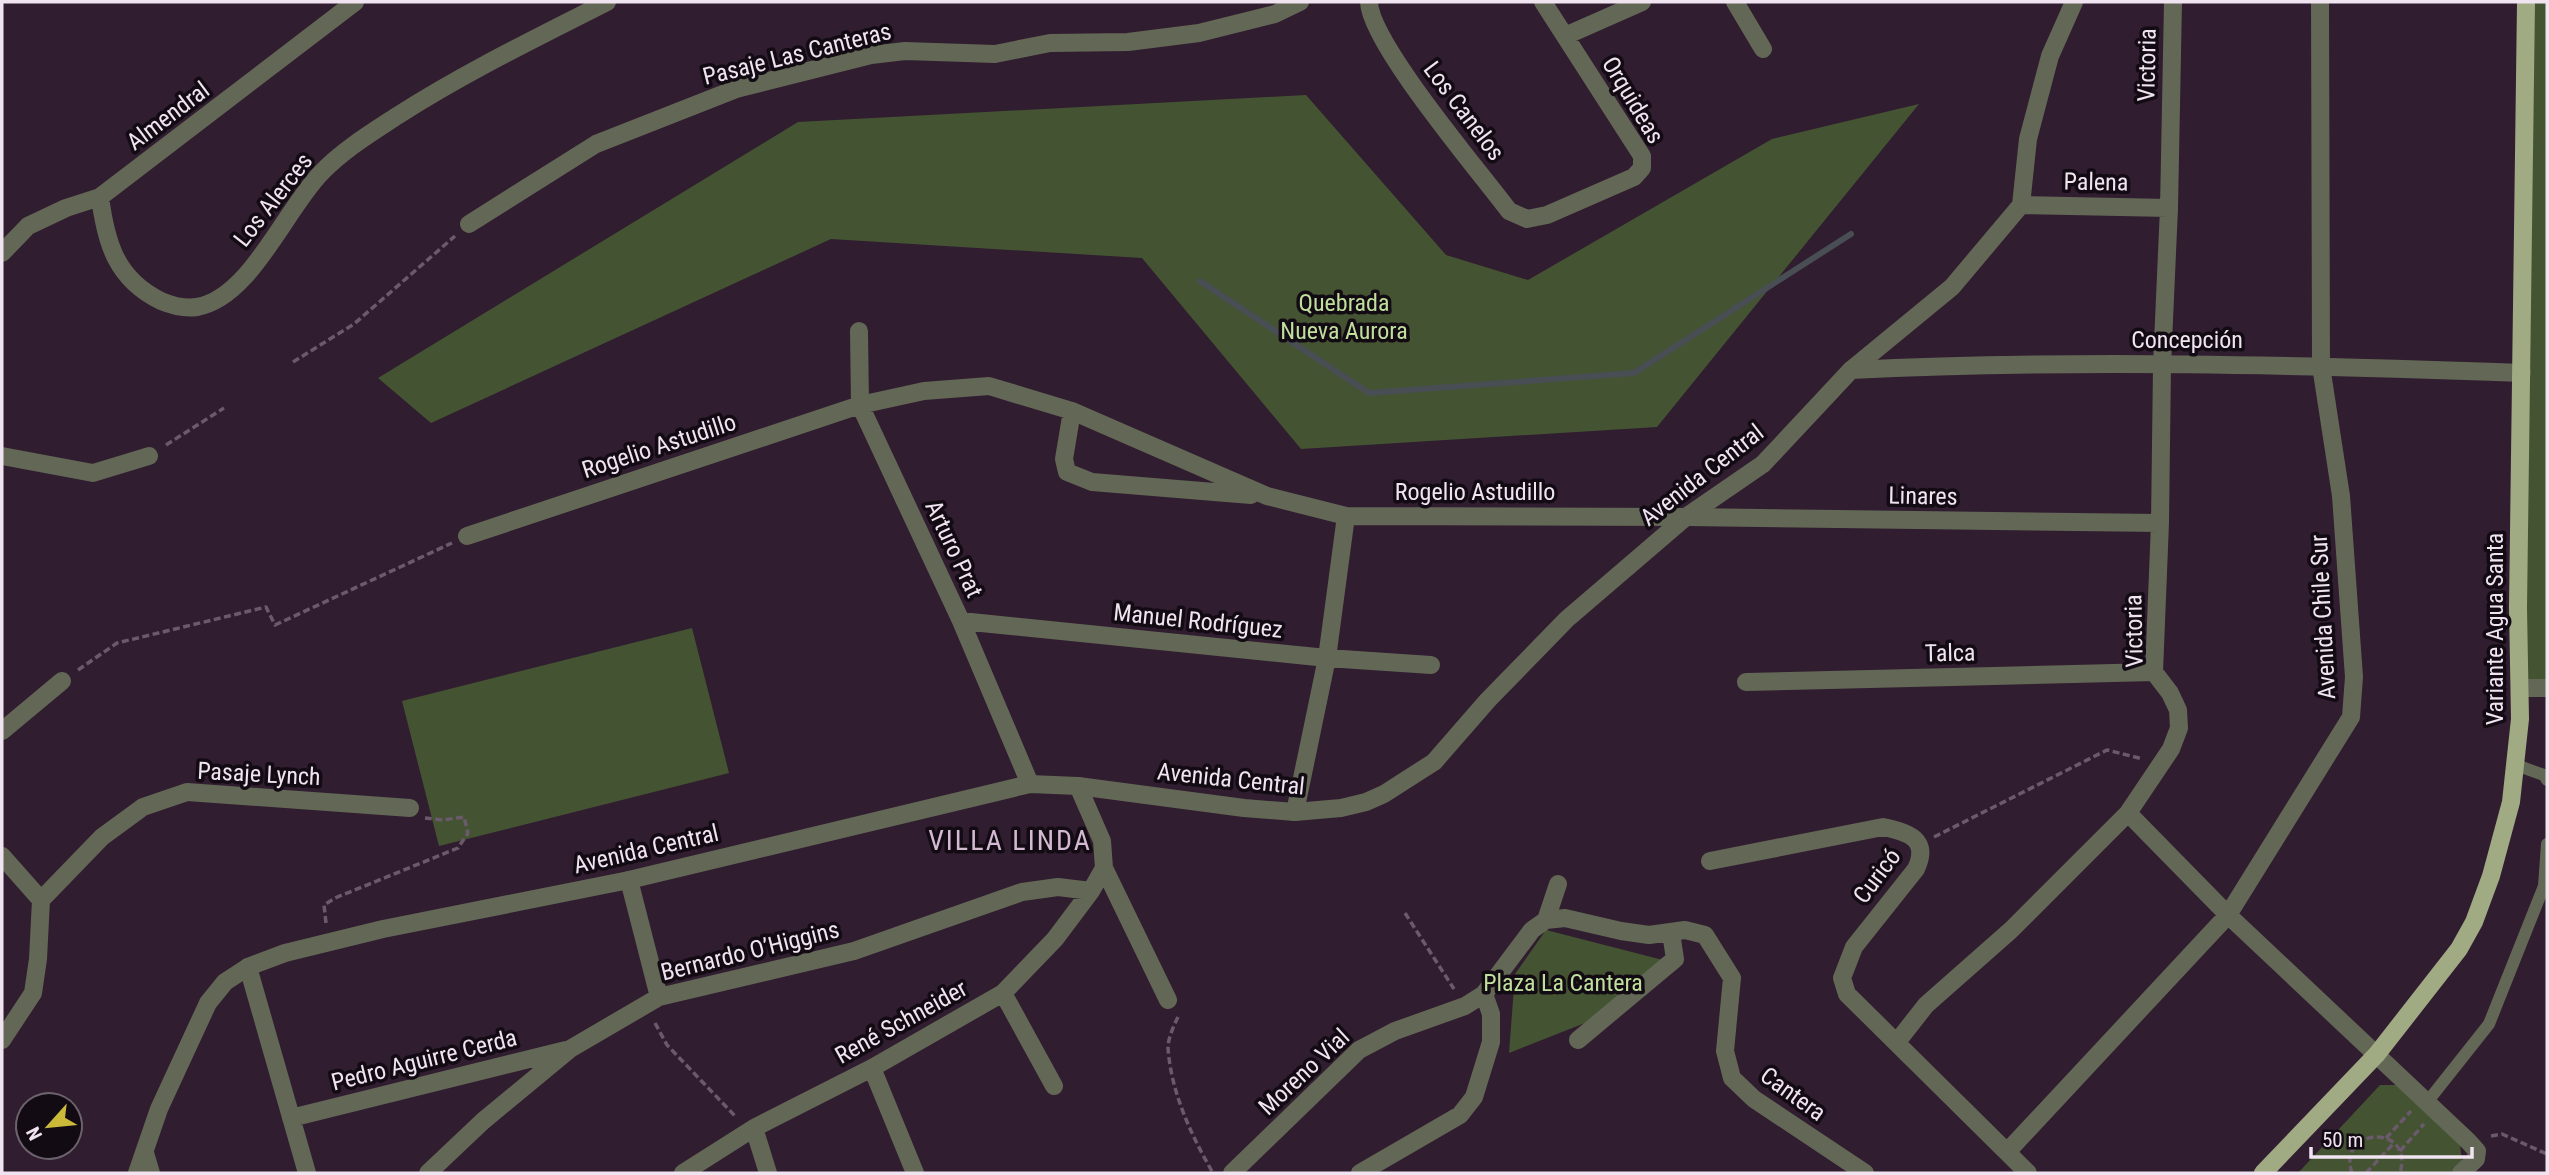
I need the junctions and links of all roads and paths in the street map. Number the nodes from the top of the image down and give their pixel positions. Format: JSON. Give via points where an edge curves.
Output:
{"nodes":[{"id":1,"x":355,"y":2,"type":"edge"},
{"id":2,"x":607,"y":2,"type":"edge"},
{"id":3,"x":1300,"y":2,"type":"edge"},
{"id":4,"x":1369,"y":2,"type":"edge"},
{"id":5,"x":1543,"y":2,"type":"edge"},
{"id":6,"x":1643,"y":2,"type":"edge"},
{"id":7,"x":1735,"y":2,"type":"edge"},
{"id":8,"x":2074,"y":2,"type":"edge"},
{"id":9,"x":2173,"y":2,"type":"edge"},
{"id":10,"x":2320,"y":2,"type":"edge"},
{"id":11,"x":2526,"y":2,"type":"edge"},
{"id":12,"x":1565,"y":36,"type":"junction"},
{"id":13,"x":1763,"y":49,"type":"dead end"},
{"id":14,"x":100,"y":197,"type":"junction"},
{"id":15,"x":2021,"y":205,"type":"junction"},
{"id":16,"x":2169,"y":208,"type":"junction"},
{"id":17,"x":1547,"y":215,"type":"joint"},
{"id":18,"x":469,"y":224,"type":"joint"},
{"id":19,"x":2,"y":253,"type":"edge"},
{"id":20,"x":859,"y":331,"type":"dead end"},
{"id":21,"x":293,"y":362,"type":"dead end"},
{"id":22,"x":2162,"y":365,"type":"junction"},
{"id":23,"x":2321,"y":366,"type":"junction"},
{"id":24,"x":1851,"y":369,"type":"junction"},
{"id":25,"x":2522,"y":373,"type":"junction"},
{"id":26,"x":860,"y":405,"type":"junction"},
{"id":27,"x":224,"y":408,"type":"dead end"},
{"id":28,"x":1072,"y":411,"type":"junction"},
{"id":29,"x":2,"y":456,"type":"edge"},
{"id":30,"x":149,"y":456,"type":"joint"},
{"id":31,"x":1267,"y":496,"type":"junction"},
{"id":32,"x":1346,"y":516,"type":"junction"},
{"id":33,"x":1686,"y":517,"type":"junction"},
{"id":34,"x":2160,"y":523,"type":"junction"},
{"id":35,"x":467,"y":536,"type":"joint"},
{"id":36,"x":961,"y":621,"type":"junction"},
{"id":37,"x":1327,"y":658,"type":"junction"},
{"id":38,"x":1431,"y":665,"type":"dead end"},
{"id":39,"x":2154,"y":672,"type":"junction"},
{"id":40,"x":62,"y":681,"type":"joint"},
{"id":41,"x":1746,"y":682,"type":"dead end"},
{"id":42,"x":2519,"y":688,"type":"junction"},
{"id":43,"x":2547,"y":688,"type":"edge"},
{"id":44,"x":2,"y":732,"type":"edge"},
{"id":45,"x":2162,"y":764,"type":"junction"},
{"id":46,"x":2515,"y":765,"type":"junction"},
{"id":47,"x":2547,"y":780,"type":"edge"},
{"id":48,"x":1030,"y":784,"type":"junction"},
{"id":49,"x":1078,"y":786,"type":"junction"},
{"id":50,"x":408,"y":808,"type":"joint"},
{"id":51,"x":1295,"y":812,"type":"junction"},
{"id":52,"x":2128,"y":813,"type":"junction"},
{"id":53,"x":1920,"y":844,"type":"junction"},
{"id":54,"x":2547,"y":847,"type":"edge"},
{"id":55,"x":2,"y":856,"type":"edge"},
{"id":56,"x":1710,"y":860,"type":"dead end"},
{"id":57,"x":1104,"y":868,"type":"junction"},
{"id":58,"x":629,"y":880,"type":"junction"},
{"id":59,"x":1558,"y":884,"type":"dead end"},
{"id":60,"x":1091,"y":891,"type":"junction"},
{"id":61,"x":41,"y":900,"type":"junction"},
{"id":62,"x":2543,"y":903,"type":"edge"},
{"id":63,"x":1405,"y":913,"type":"dead end"},
{"id":64,"x":2228,"y":915,"type":"junction"},
{"id":65,"x":1546,"y":920,"type":"junction"},
{"id":66,"x":1678,"y":931,"type":"junction"},
{"id":67,"x":327,"y":942,"type":"junction"},
{"id":68,"x":248,"y":967,"type":"junction"},
{"id":69,"x":1003,"y":993,"type":"junction"},
{"id":70,"x":1484,"y":994,"type":"junction"},
{"id":71,"x":652,"y":1001,"type":"junction"},
{"id":72,"x":1465,"y":1006,"type":"junction"},
{"id":73,"x":1174,"y":1007,"type":"joint"},
{"id":74,"x":2,"y":1040,"type":"edge"},
{"id":75,"x":1578,"y":1040,"type":"dead end"},
{"id":76,"x":1897,"y":1042,"type":"junction"},
{"id":77,"x":570,"y":1049,"type":"junction"},
{"id":78,"x":2376,"y":1054,"type":"junction"},
{"id":79,"x":872,"y":1068,"type":"junction"},
{"id":80,"x":1054,"y":1086,"type":"dead end"},
{"id":81,"x":2429,"y":1102,"type":"junction"},
{"id":82,"x":291,"y":1118,"type":"junction"},
{"id":83,"x":752,"y":1129,"type":"junction"},
{"id":84,"x":2386,"y":1138,"type":"junction"},
{"id":85,"x":2468,"y":1140,"type":"junction"},
{"id":86,"x":2394,"y":1143,"type":"junction"},
{"id":87,"x":2400,"y":1151,"type":"junction"},
{"id":88,"x":2007,"y":1152,"type":"junction"},
{"id":89,"x":145,"y":1153,"type":"junction"},
{"id":90,"x":2547,"y":1154,"type":"edge"},
{"id":91,"x":137,"y":1173,"type":"edge"},
{"id":92,"x":150,"y":1173,"type":"edge"},
{"id":93,"x":307,"y":1173,"type":"edge"},
{"id":94,"x":428,"y":1173,"type":"edge"},
{"id":95,"x":683,"y":1173,"type":"edge"},
{"id":96,"x":768,"y":1173,"type":"edge"},
{"id":97,"x":915,"y":1173,"type":"edge"},
{"id":98,"x":1213,"y":1173,"type":"edge"},
{"id":99,"x":1232,"y":1173,"type":"edge"},
{"id":100,"x":1360,"y":1173,"type":"edge"},
{"id":101,"x":1865,"y":1173,"type":"edge"},
{"id":102,"x":2028,"y":1173,"type":"edge"},
{"id":103,"x":2263,"y":1173,"type":"edge"},
{"id":104,"x":2352,"y":1173,"type":"edge"},
{"id":105,"x":2366,"y":1173,"type":"edge"},
{"id":106,"x":2400,"y":1173,"type":"edge"},
{"id":107,"x":2461,"y":1173,"type":"edge"}],
"edges":[{"from":1,"to":14,"type":"street","name":"Almendral"},
{"from":2,"to":14,"type":"street","name":"Los Alerces","via":[[439,89],[362,138],[320,173],[241,282],[198,307],[175,307],[131,281],[107,239]]},
{"from":3,"to":18,"type":"street","name":"Pasaje Las Canteras","via":[[1275,14],[1199,33],[1128,42],[1050,43],[995,54],[905,51],[871,55],[736,89],[596,144]]},
{"from":4,"to":17,"type":"street","name":"Los Canelos","via":[[1377,29],[1403,71],[1510,211],[1527,219]]},
{"from":5,"to":12,"type":"street","name":"Orquideas"},
{"from":6,"to":12,"type":"street"},
{"from":7,"to":13,"type":"street"},
{"from":8,"to":15,"type":"street","via":[[2050,56],[2028,139]]},
{"from":9,"to":16,"type":"street","name":"Victoria"},
{"from":10,"to":23,"type":"street","name":"Avenida Chile Sur"},
{"from":11,"to":25,"type":"main road","name":"Variante Agua Santa"},
{"from":12,"to":17,"type":"street","name":"Orquideas","via":[[1642,156],[1642,168],[1634,177]]},
{"from":14,"to":19,"type":"street","name":"Almendral","via":[[27,226]]},
{"from":15,"to":16,"type":"street","name":"Palena"},
{"from":15,"to":24,"type":"street","name":"Avenida Central","via":[[1952,287]]},
{"from":16,"to":22,"type":"street","name":"Victoria"},
{"from":18,"to":21,"type":"path","via":[[354,324]]},
{"from":20,"to":26,"type":"street","name":"Arturo Prat"},
{"from":22,"to":23,"type":"street","name":"Concepción"},
{"from":22,"to":24,"type":"street","name":"Concepción"},
{"from":22,"to":34,"type":"street","name":"Victoria"},
{"from":23,"to":25,"type":"street","name":"Concepción"},
{"from":23,"to":64,"type":"street","name":"Avenida Chile Sur","via":[[2341,496],[2354,677],[2351,717]]},
{"from":24,"to":33,"type":"street","name":"Avenida Central","via":[[1763,464]]},
{"from":25,"to":42,"type":"main road","name":"Variante Agua Santa"},
{"from":26,"to":28,"type":"street","name":"Rogelio Astudillo","via":[[924,391],[989,386]]},
{"from":26,"to":35,"type":"street","name":"Rogelio Astudillo"},
{"from":26,"to":36,"type":"street","name":"Arturo Prat"},
{"from":27,"to":30,"type":"path"},
{"from":28,"to":31,"type":"street","name":"Rogelio Astudillo"},
{"from":28,"to":31,"type":"street","name":"Rogelio Astudillo","via":[[1067,472],[1092,482]]},
{"from":29,"to":30,"type":"street","via":[[93,473]]},
{"from":31,"to":32,"type":"street","name":"Rogelio Astudillo"},
{"from":32,"to":33,"type":"street","name":"Rogelio Astudillo"},
{"from":32,"to":37,"type":"street"},
{"from":33,"to":34,"type":"street","name":"Linares"},
{"from":33,"to":51,"type":"street","name":"Avenida Central","via":[[1567,619],[1434,762],[1366,803]]},
{"from":34,"to":39,"type":"street","name":"Victoria"},
{"from":35,"to":40,"type":"path","via":[[275,625],[266,607],[117,643]]},
{"from":36,"to":37,"type":"street","name":"Manuel Rodríguez"},
{"from":36,"to":48,"type":"street","name":"Arturo Prat"},
{"from":37,"to":38,"type":"street","name":"Manuel Rodríguez"},
{"from":37,"to":51,"type":"street"},
{"from":39,"to":41,"type":"street","name":"Talca"},
{"from":39,"to":45,"type":"street","name":"Victoria","via":[[2178,710],[2179,728]]},
{"from":40,"to":44,"type":"street"},
{"from":42,"to":43,"type":"street"},
{"from":42,"to":46,"type":"main road","name":"Variante Agua Santa","via":[[2521,719]]},
{"from":45,"to":52,"type":"street","name":"Victoria"},
{"from":45,"to":53,"type":"path","via":[[2107,750]]},
{"from":46,"to":47,"type":"lane"},
{"from":46,"to":78,"type":"main road","name":"Variante Agua Santa","via":[[2511,802],[2474,922],[2459,949]]},
{"from":48,"to":49,"type":"street","name":"Avenida Central"},
{"from":48,"to":58,"type":"street","name":"Avenida Central"},
{"from":49,"to":51,"type":"street","name":"Avenida Central"},
{"from":49,"to":57,"type":"street","via":[[1102,841]]},
{"from":50,"to":61,"type":"street","name":"Pasaje Lynch","via":[[187,792],[144,807],[102,837]]},
{"from":50,"to":67,"type":"path","via":[[410,816],[464,817],[468,834],[458,848],[324,905]]},
{"from":52,"to":64,"type":"street"},
{"from":52,"to":76,"type":"street","name":"Victoria","via":[[2011,930],[1926,1005]]},
{"from":53,"to":56,"type":"street","name":"Curicó","via":[[1905,832],[1883,827]]},
{"from":53,"to":76,"type":"street","name":"Curicó","via":[[1922,856],[1916,869],[1854,947],[1842,978],[1847,994]]},
{"from":54,"to":62,"type":"lane"},
{"from":55,"to":61,"type":"street"},
{"from":57,"to":60,"type":"street","name":"René Schneider"},
{"from":57,"to":73,"type":"street"},
{"from":58,"to":67,"type":"street","name":"Avenida Central"},
{"from":58,"to":71,"type":"street"},
{"from":59,"to":65,"type":"street","name":"Moreno Vial"},
{"from":60,"to":69,"type":"street","name":"René Schneider","via":[[1055,939]]},
{"from":60,"to":71,"type":"street","name":"Bernardo O’Higgins","via":[[1058,887],[1022,892],[854,951]]},
{"from":61,"to":74,"type":"street","via":[[33,993]]},
{"from":62,"to":81,"type":"lane","via":[[2488,1024]]},
{"from":63,"to":72,"type":"path"},
{"from":64,"to":78,"type":"street"},
{"from":64,"to":88,"type":"street","name":"Avenida Chile Sur"},
{"from":65,"to":66,"type":"street","via":[[1565,918],[1649,935]]},
{"from":65,"to":70,"type":"street","name":"Moreno Vial","via":[[1525,938]]},
{"from":66,"to":75,"type":"street","via":[[1675,958]]},
{"from":66,"to":101,"type":"street","name":"Cantera","via":[[1705,935],[1732,978],[1725,1051],[1732,1078],[1754,1099]]},
{"from":67,"to":68,"type":"street","name":"Avenida Central"},
{"from":68,"to":82,"type":"street"},
{"from":68,"to":89,"type":"street","name":"Avenida Central","via":[[225,982],[208,1003],[159,1109]]},
{"from":69,"to":79,"type":"street","name":"René Schneider"},
{"from":69,"to":80,"type":"street"},
{"from":70,"to":72,"type":"street","name":"Moreno Vial"},
{"from":70,"to":100,"type":"street","via":[[1491,1042],[1474,1097],[1460,1115]]},
{"from":71,"to":77,"type":"street","name":"Bernardo O’Higgins"},
{"from":71,"to":83,"type":"path","via":[[667,1045]]},
{"from":72,"to":99,"type":"street","name":"Moreno Vial","via":[[1395,1031],[1359,1050]]},
{"from":73,"to":98,"type":"path","via":[[1168,1045],[1179,1101]]},
{"from":76,"to":88,"type":"street"},
{"from":77,"to":82,"type":"street","name":"Pedro Aguirre Cerda"},
{"from":77,"to":94,"type":"street","name":"Bernardo O’Higgins"},
{"from":78,"to":81,"type":"street"},
{"from":78,"to":103,"type":"main road","name":"Variante Agua Santa"},
{"from":79,"to":83,"type":"street","name":"René Schneider"},
{"from":79,"to":97,"type":"street"},
{"from":81,"to":84,"type":"path"},
{"from":81,"to":85,"type":"street"},
{"from":81,"to":87,"type":"path"},
{"from":82,"to":93,"type":"street"},
{"from":83,"to":95,"type":"street","name":"René Schneider"},
{"from":83,"to":96,"type":"street"},
{"from":84,"to":86,"type":"path"},
{"from":84,"to":104,"type":"path","via":[[2370,1137],[2356,1145],[2350,1160]]},
{"from":85,"to":90,"type":"path","via":[[2502,1135]]},
{"from":85,"to":107,"type":"street","via":[[2477,1151],[2476,1159]]},
{"from":86,"to":87,"type":"path"},
{"from":86,"to":105,"type":"path"},
{"from":87,"to":106,"type":"path"},
{"from":88,"to":102,"type":"street"},
{"from":89,"to":91,"type":"street","name":"Avenida Central"},
{"from":89,"to":92,"type":"street"}]}
